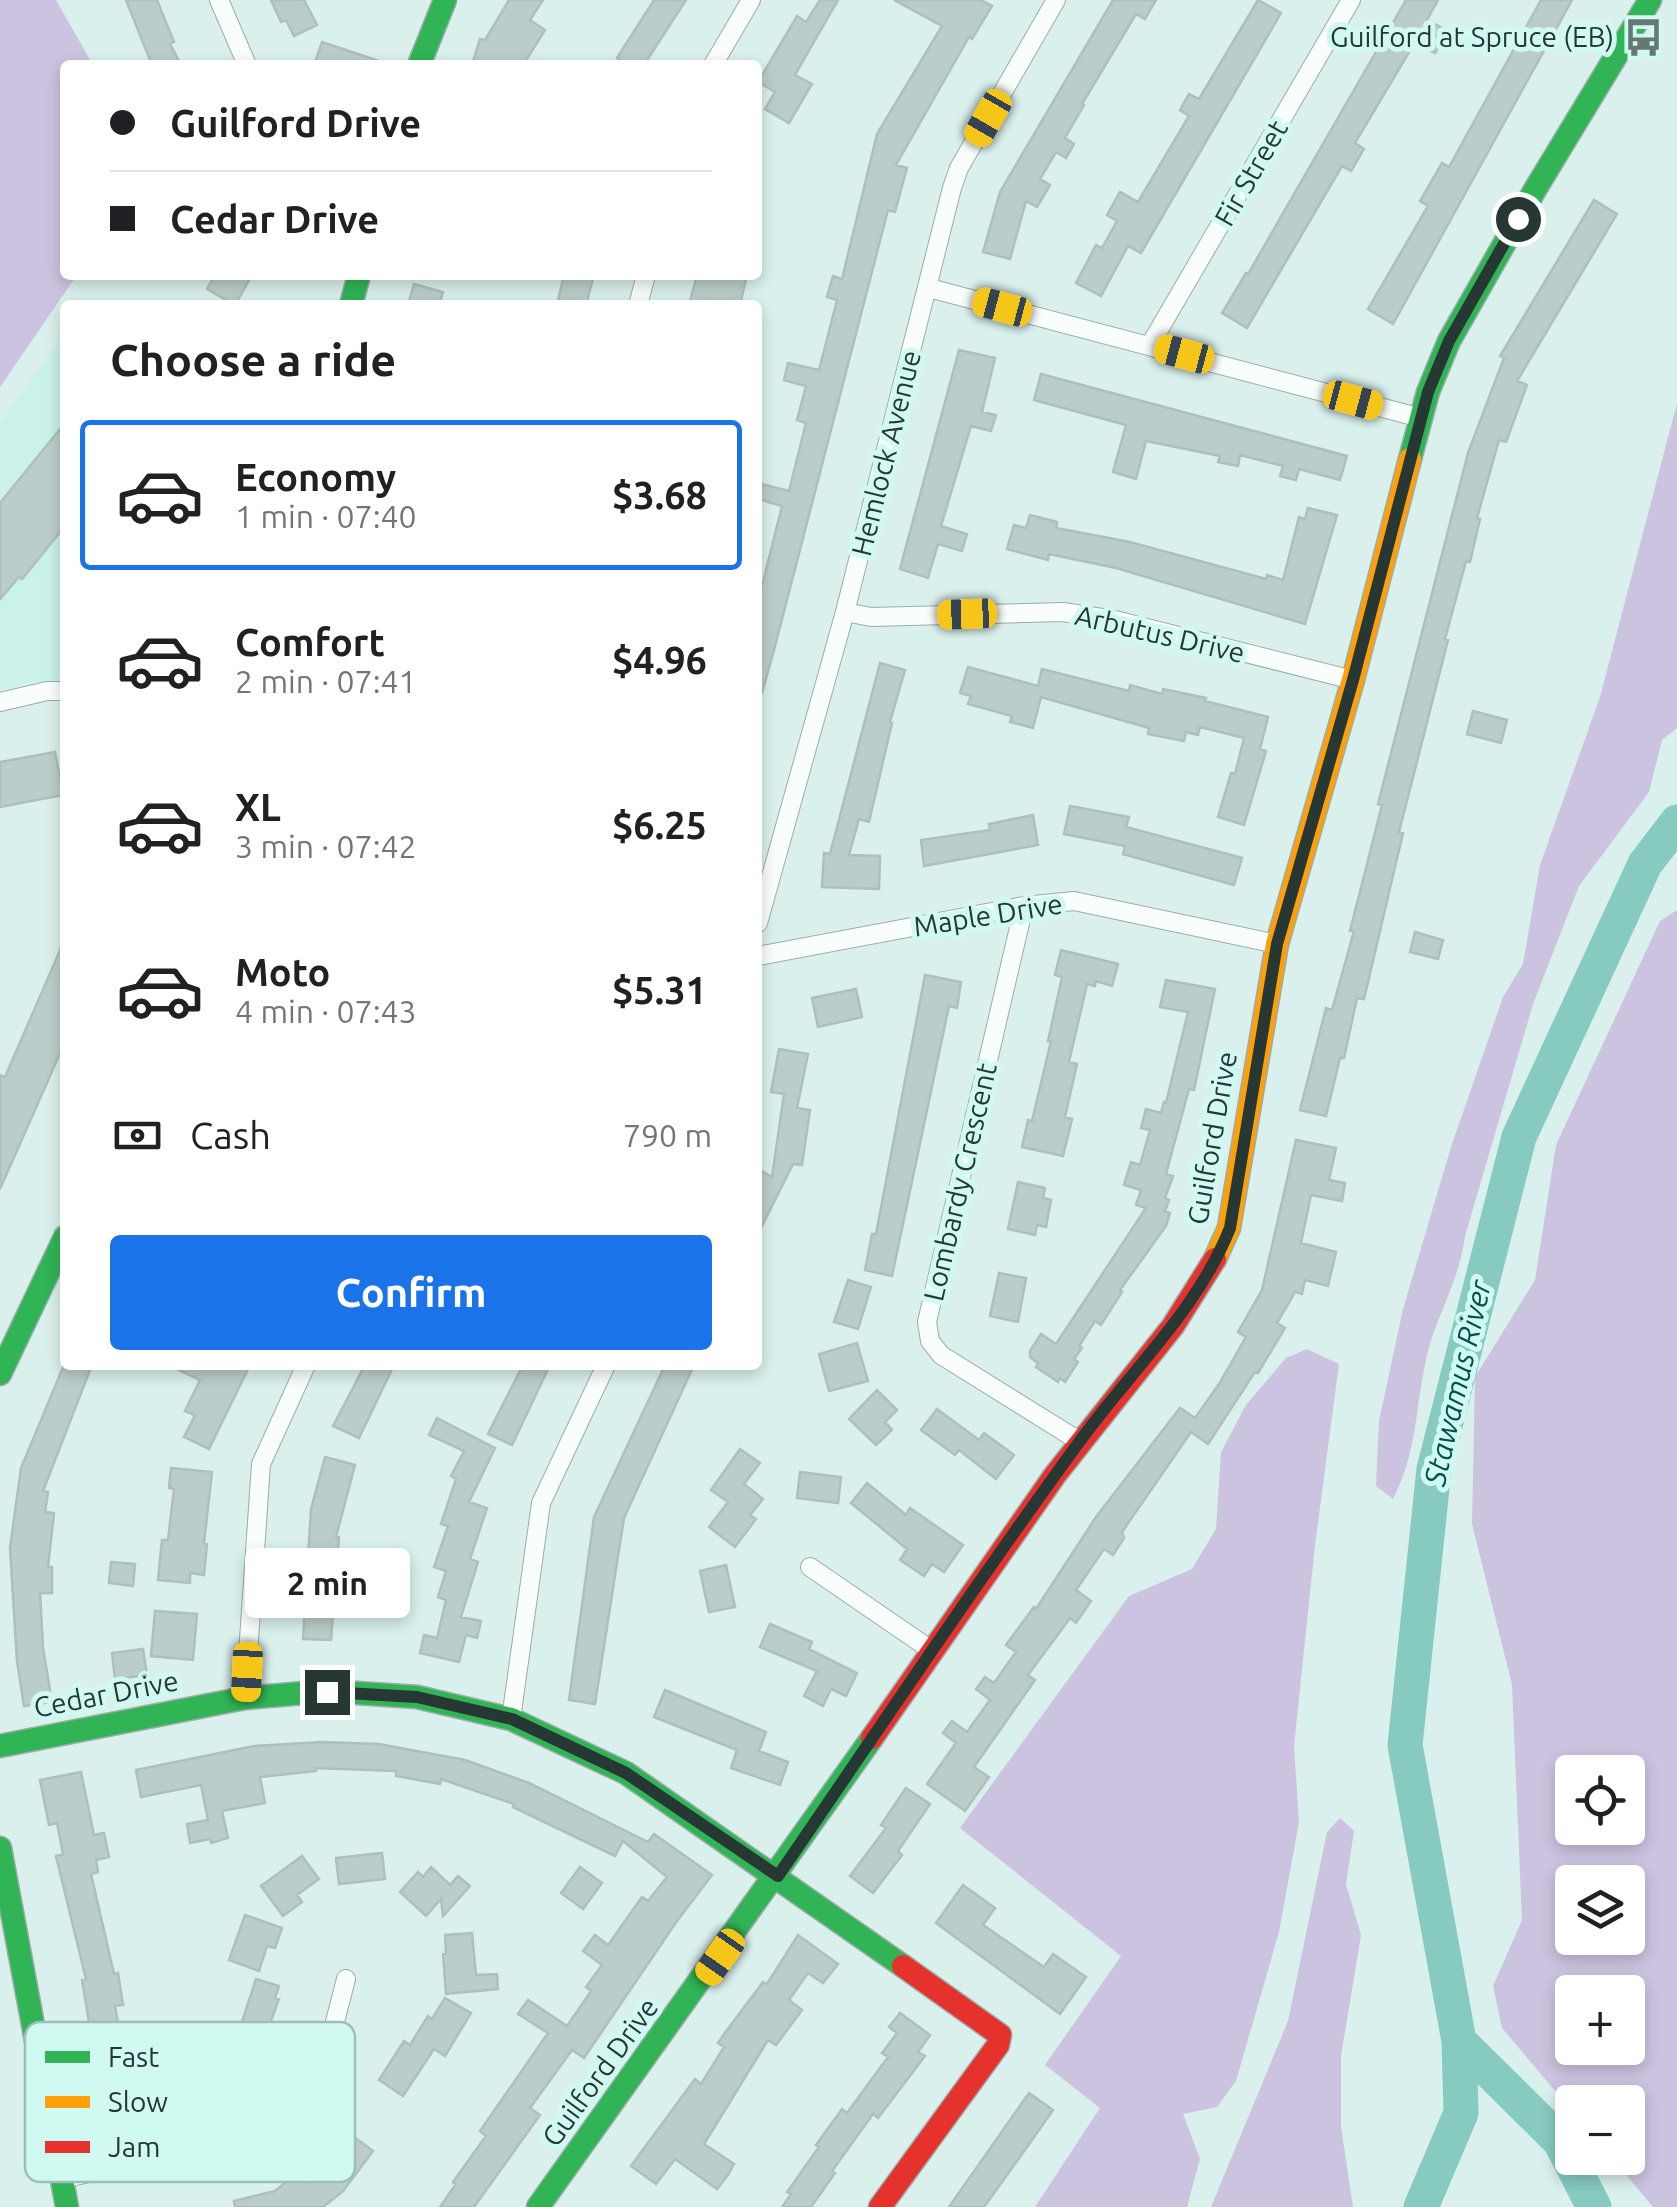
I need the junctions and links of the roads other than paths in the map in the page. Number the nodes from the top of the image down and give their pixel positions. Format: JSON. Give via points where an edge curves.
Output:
{"nodes":[{"id":1,"x":219,"y":0,"type":"edge"},
{"id":2,"x":445,"y":0,"type":"edge"},
{"id":3,"x":751,"y":0,"type":"edge"},
{"id":4,"x":1056,"y":0,"type":"edge"},
{"id":5,"x":1351,"y":0,"type":"edge"},
{"id":6,"x":1650,"y":0,"type":"edge"},
{"id":7,"x":246,"y":60,"type":"edge"},
{"id":8,"x":421,"y":60,"type":"edge"},
{"id":9,"x":716,"y":60,"type":"edge"},
{"id":10,"x":928,"y":288,"type":"junction"},
{"id":11,"x":1150,"y":345,"type":"junction"},
{"id":12,"x":1421,"y":418,"type":"junction"},
{"id":13,"x":845,"y":612,"type":"junction"},
{"id":14,"x":1353,"y":680,"type":"junction"},
{"id":15,"x":60,"y":691,"type":"edge"},
{"id":16,"x":0,"y":702,"type":"edge"},
{"id":17,"x":1024,"y":906,"type":"junction"},
{"id":18,"x":762,"y":909,"type":"edge"},
{"id":19,"x":1277,"y":944,"type":"junction"},
{"id":20,"x":762,"y":955,"type":"edge"},
{"id":21,"x":60,"y":1248,"type":"edge"},
{"id":22,"x":304,"y":1370,"type":"edge"},
{"id":23,"x":604,"y":1370,"type":"edge"},
{"id":24,"x":0,"y":1374,"type":"edge"},
{"id":25,"x":1079,"y":1442,"type":"junction"},
{"id":26,"x":810,"y":1567,"type":"dead end"},
{"id":27,"x":934,"y":1652,"type":"junction"},
{"id":28,"x":246,"y":1698,"type":"junction"},
{"id":29,"x":512,"y":1719,"type":"junction"},
{"id":30,"x":0,"y":1746,"type":"edge"},
{"id":31,"x":0,"y":1848,"type":"edge"},
{"id":32,"x":778,"y":1876,"type":"junction"},
{"id":33,"x":346,"y":1980,"type":"dead end"},
{"id":34,"x":32,"y":2022,"type":"edge"},
{"id":35,"x":335,"y":2022,"type":"edge"},
{"id":36,"x":62,"y":2182,"type":"edge"},
{"id":37,"x":67,"y":2207,"type":"edge"},
{"id":38,"x":538,"y":2207,"type":"edge"},
{"id":39,"x":880,"y":2207,"type":"edge"}],
"edges":[{"from":1,"to":7,"type":"street"},
{"from":2,"to":8,"type":"street"},
{"from":3,"to":9,"type":"street"},
{"from":4,"to":10,"type":"street","name":"Hemlock Avenue","via":[[959,168]]},
{"from":5,"to":11,"type":"street","name":"Fir Street"},
{"from":6,"to":12,"type":"street","name":"Guilford Drive","via":[[1449,341]]},
{"from":10,"to":11,"type":"street"},
{"from":10,"to":13,"type":"street","name":"Hemlock Avenue"},
{"from":11,"to":12,"type":"street"},
{"from":12,"to":14,"type":"street","name":"Guilford Drive"},
{"from":13,"to":14,"type":"street","name":"Arbutus Drive","via":[[1075,613]]},
{"from":13,"to":18,"type":"street","name":"Hemlock Avenue"},
{"from":14,"to":19,"type":"street","name":"Guilford Drive"},
{"from":15,"to":16,"type":"street"},
{"from":17,"to":19,"type":"street","name":"Maple Drive","via":[[1074,901]]},
{"from":17,"to":20,"type":"street","name":"Maple Drive"},
{"from":17,"to":25,"type":"street","name":"Lombardy Crescent","via":[[926,1322],[941,1355]]},
{"from":19,"to":25,"type":"street","name":"Guilford Drive","via":[[1230,1228],[1193,1301]]},
{"from":21,"to":24,"type":"street"},
{"from":22,"to":28,"type":"street","via":[[261,1464]]},
{"from":23,"to":29,"type":"street","via":[[541,1503]]},
{"from":25,"to":27,"type":"street","name":"Guilford Drive"},
{"from":26,"to":27,"type":"street"},
{"from":27,"to":32,"type":"street","name":"Guilford Drive"},
{"from":28,"to":29,"type":"street","name":"Cedar Drive","via":[[327,1692],[417,1697]]},
{"from":28,"to":30,"type":"street","name":"Cedar Drive"},
{"from":29,"to":32,"type":"street","name":"Cedar Drive","via":[[626,1773]]},
{"from":31,"to":34,"type":"street"},
{"from":32,"to":38,"type":"street","name":"Guilford Drive"},
{"from":32,"to":39,"type":"street","name":"Cedar Drive","via":[[1000,2035]]},
{"from":33,"to":35,"type":"street"},
{"from":36,"to":37,"type":"street"}]}
